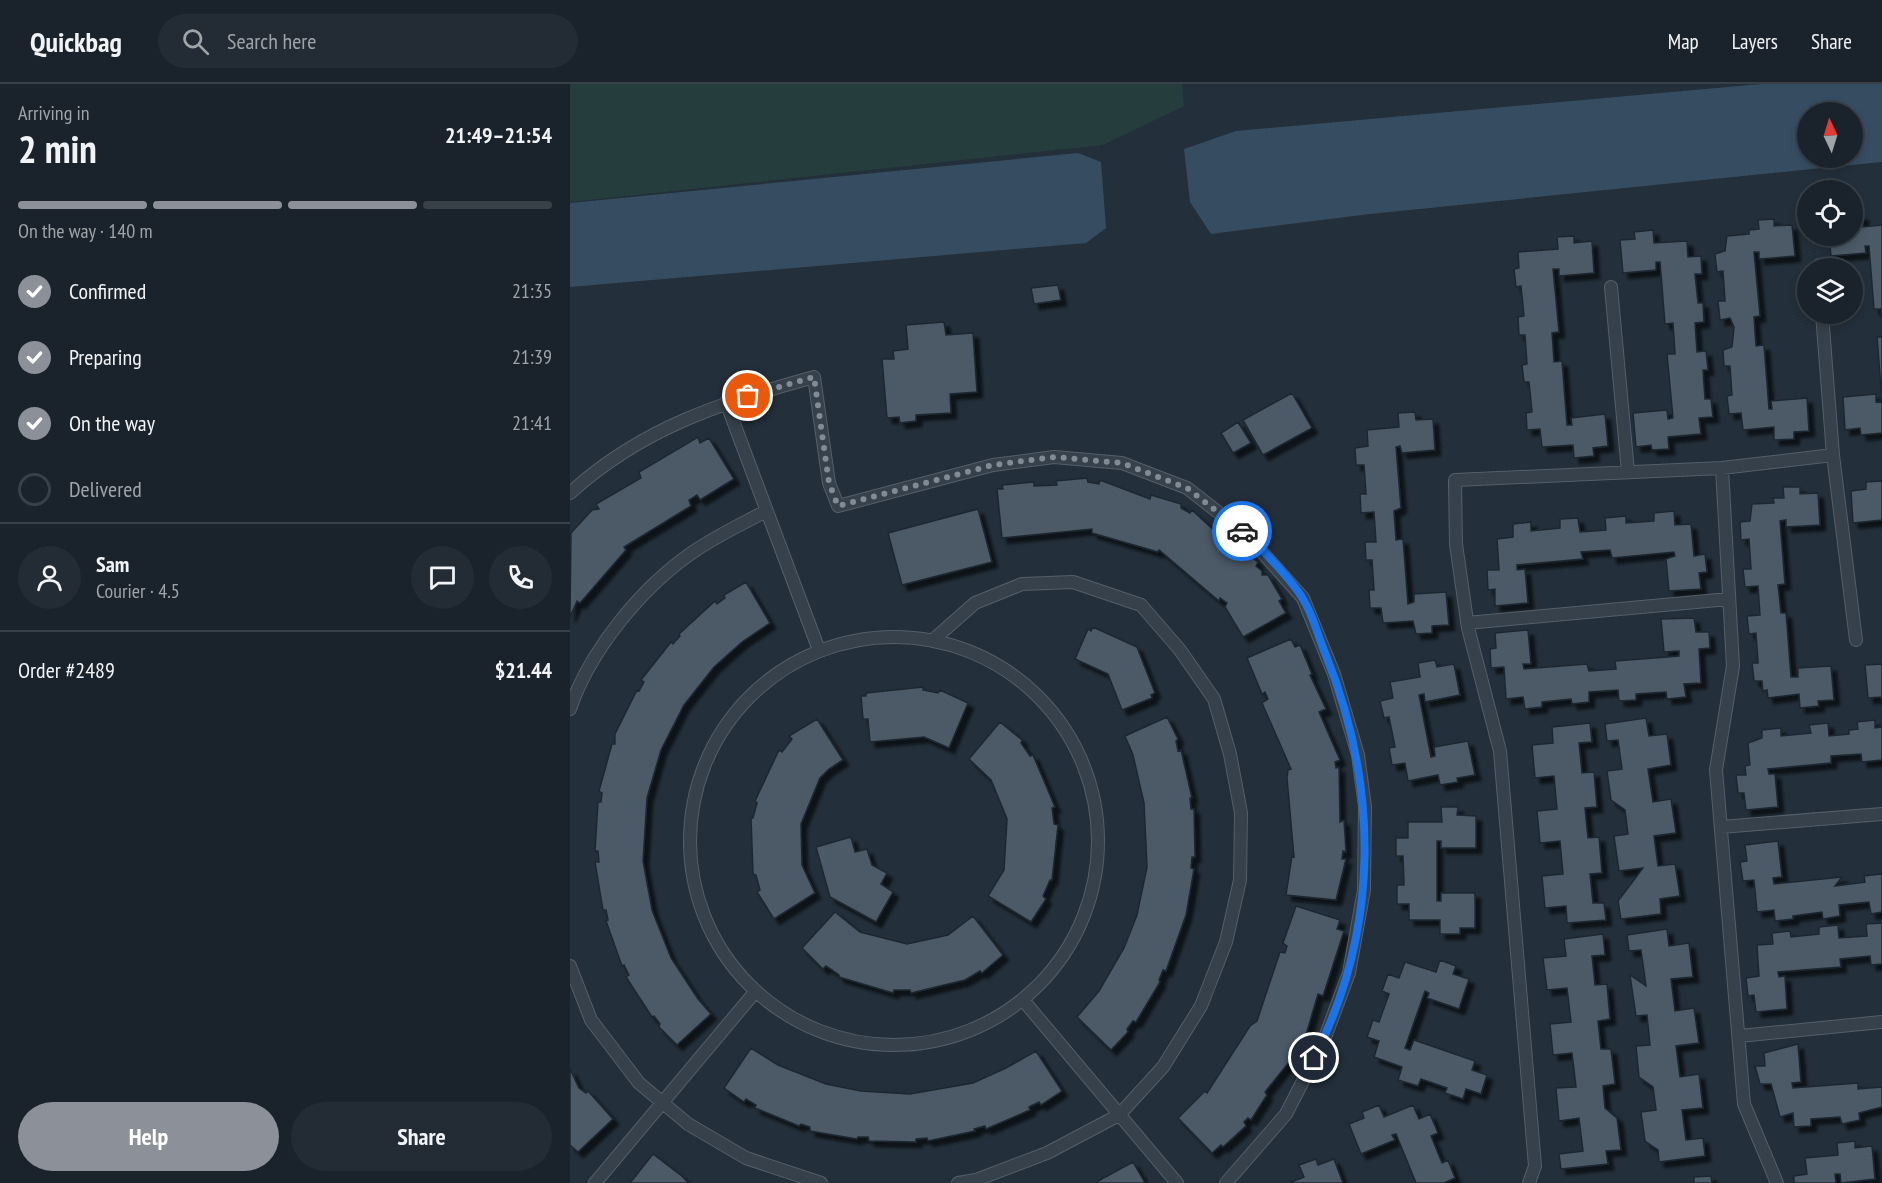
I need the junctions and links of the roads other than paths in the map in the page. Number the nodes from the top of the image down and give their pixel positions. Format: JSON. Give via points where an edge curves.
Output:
{"nodes":[{"id":1,"x":1611,"y":287,"type":"dead end"},
{"id":2,"x":1823,"y":324,"type":"edge"},
{"id":3,"x":726,"y":402,"type":"junction"},
{"id":4,"x":1833,"y":454,"type":"junction"},
{"id":5,"x":1722,"y":468,"type":"junction"},
{"id":6,"x":1628,"y":472,"type":"junction"},
{"id":7,"x":570,"y":493,"type":"edge"},
{"id":8,"x":766,"y":511,"type":"junction"},
{"id":9,"x":1729,"y":599,"type":"junction"},
{"id":10,"x":1467,"y":623,"type":"junction"},
{"id":11,"x":933,"y":640,"type":"junction"},
{"id":12,"x":1856,"y":640,"type":"dead end"},
{"id":13,"x":819,"y":650,"type":"junction"},
{"id":14,"x":570,"y":709,"type":"edge"},
{"id":15,"x":1882,"y":814,"type":"edge"},
{"id":16,"x":1721,"y":827,"type":"junction"},
{"id":17,"x":570,"y":966,"type":"edge"},
{"id":18,"x":755,"y":992,"type":"junction"},
{"id":19,"x":1023,"y":1000,"type":"junction"},
{"id":20,"x":1882,"y":1022,"type":"edge"},
{"id":21,"x":1739,"y":1036,"type":"junction"},
{"id":22,"x":662,"y":1102,"type":"junction"},
{"id":23,"x":1119,"y":1115,"type":"junction"},
{"id":24,"x":595,"y":1183,"type":"edge"},
{"id":25,"x":821,"y":1183,"type":"edge"},
{"id":26,"x":958,"y":1183,"type":"edge"},
{"id":27,"x":1177,"y":1183,"type":"edge"},
{"id":28,"x":1226,"y":1183,"type":"edge"},
{"id":29,"x":1529,"y":1183,"type":"edge"},
{"id":30,"x":1777,"y":1183,"type":"edge"}],
"edges":[{"from":1,"to":6,"type":"lane"},
{"from":2,"to":4,"type":"lane"},
{"from":3,"to":7,"type":"lane","via":[[659,431],[600,466]]},
{"from":3,"to":8,"type":"lane"},
{"from":3,"to":28,"type":"lane","via":[[814,377],[829,483],[838,506],[993,465],[1054,457],[1122,463],[1187,488],[1246,534],[1303,598],[1334,674],[1358,755],[1365,807],[1364,890],[1349,973],[1324,1040],[1286,1114]]},
{"from":4,"to":5,"type":"lane"},
{"from":4,"to":12,"type":"lane"},
{"from":5,"to":6,"type":"lane"},
{"from":5,"to":9,"type":"lane"},
{"from":6,"to":10,"type":"lane","via":[[1455,480],[1456,544]]},
{"from":8,"to":13,"type":"lane"},
{"from":8,"to":14,"type":"lane","via":[[693,552],[652,586],[619,622],[576,690]]},
{"from":9,"to":10,"type":"lane"},
{"from":9,"to":16,"type":"lane","via":[[1733,666],[1716,770]]},
{"from":10,"to":29,"type":"lane","via":[[1500,751],[1535,1166]]},
{"from":11,"to":13,"type":"lane","via":[[894,636],[856,640]]},
{"from":11,"to":19,"type":"lane","via":[[988,659],[1035,692],[1072,738],[1093,791],[1099,849],[1089,906],[1063,958]]},
{"from":11,"to":23,"type":"lane","via":[[975,603],[1022,584],[1073,582],[1141,605],[1180,650],[1214,699],[1241,813],[1240,880],[1228,932],[1201,1006],[1163,1066]]},
{"from":13,"to":18,"type":"lane","via":[[767,680],[726,722],[699,775],[690,822],[694,892],[717,947]]},
{"from":15,"to":16,"type":"lane"},
{"from":16,"to":21,"type":"lane"},
{"from":17,"to":22,"type":"lane","via":[[591,1020],[639,1083]]},
{"from":18,"to":19,"type":"lane","via":[[803,1025],[858,1043],[917,1045],[973,1030]]},
{"from":18,"to":22,"type":"lane"},
{"from":19,"to":23,"type":"lane"},
{"from":20,"to":21,"type":"lane"},
{"from":21,"to":30,"type":"lane","via":[[1744,1104]]},
{"from":22,"to":24,"type":"lane"},
{"from":22,"to":25,"type":"lane","via":[[688,1124],[746,1158]]},
{"from":23,"to":26,"type":"lane","via":[[1047,1153]]},
{"from":23,"to":27,"type":"lane"}]}
